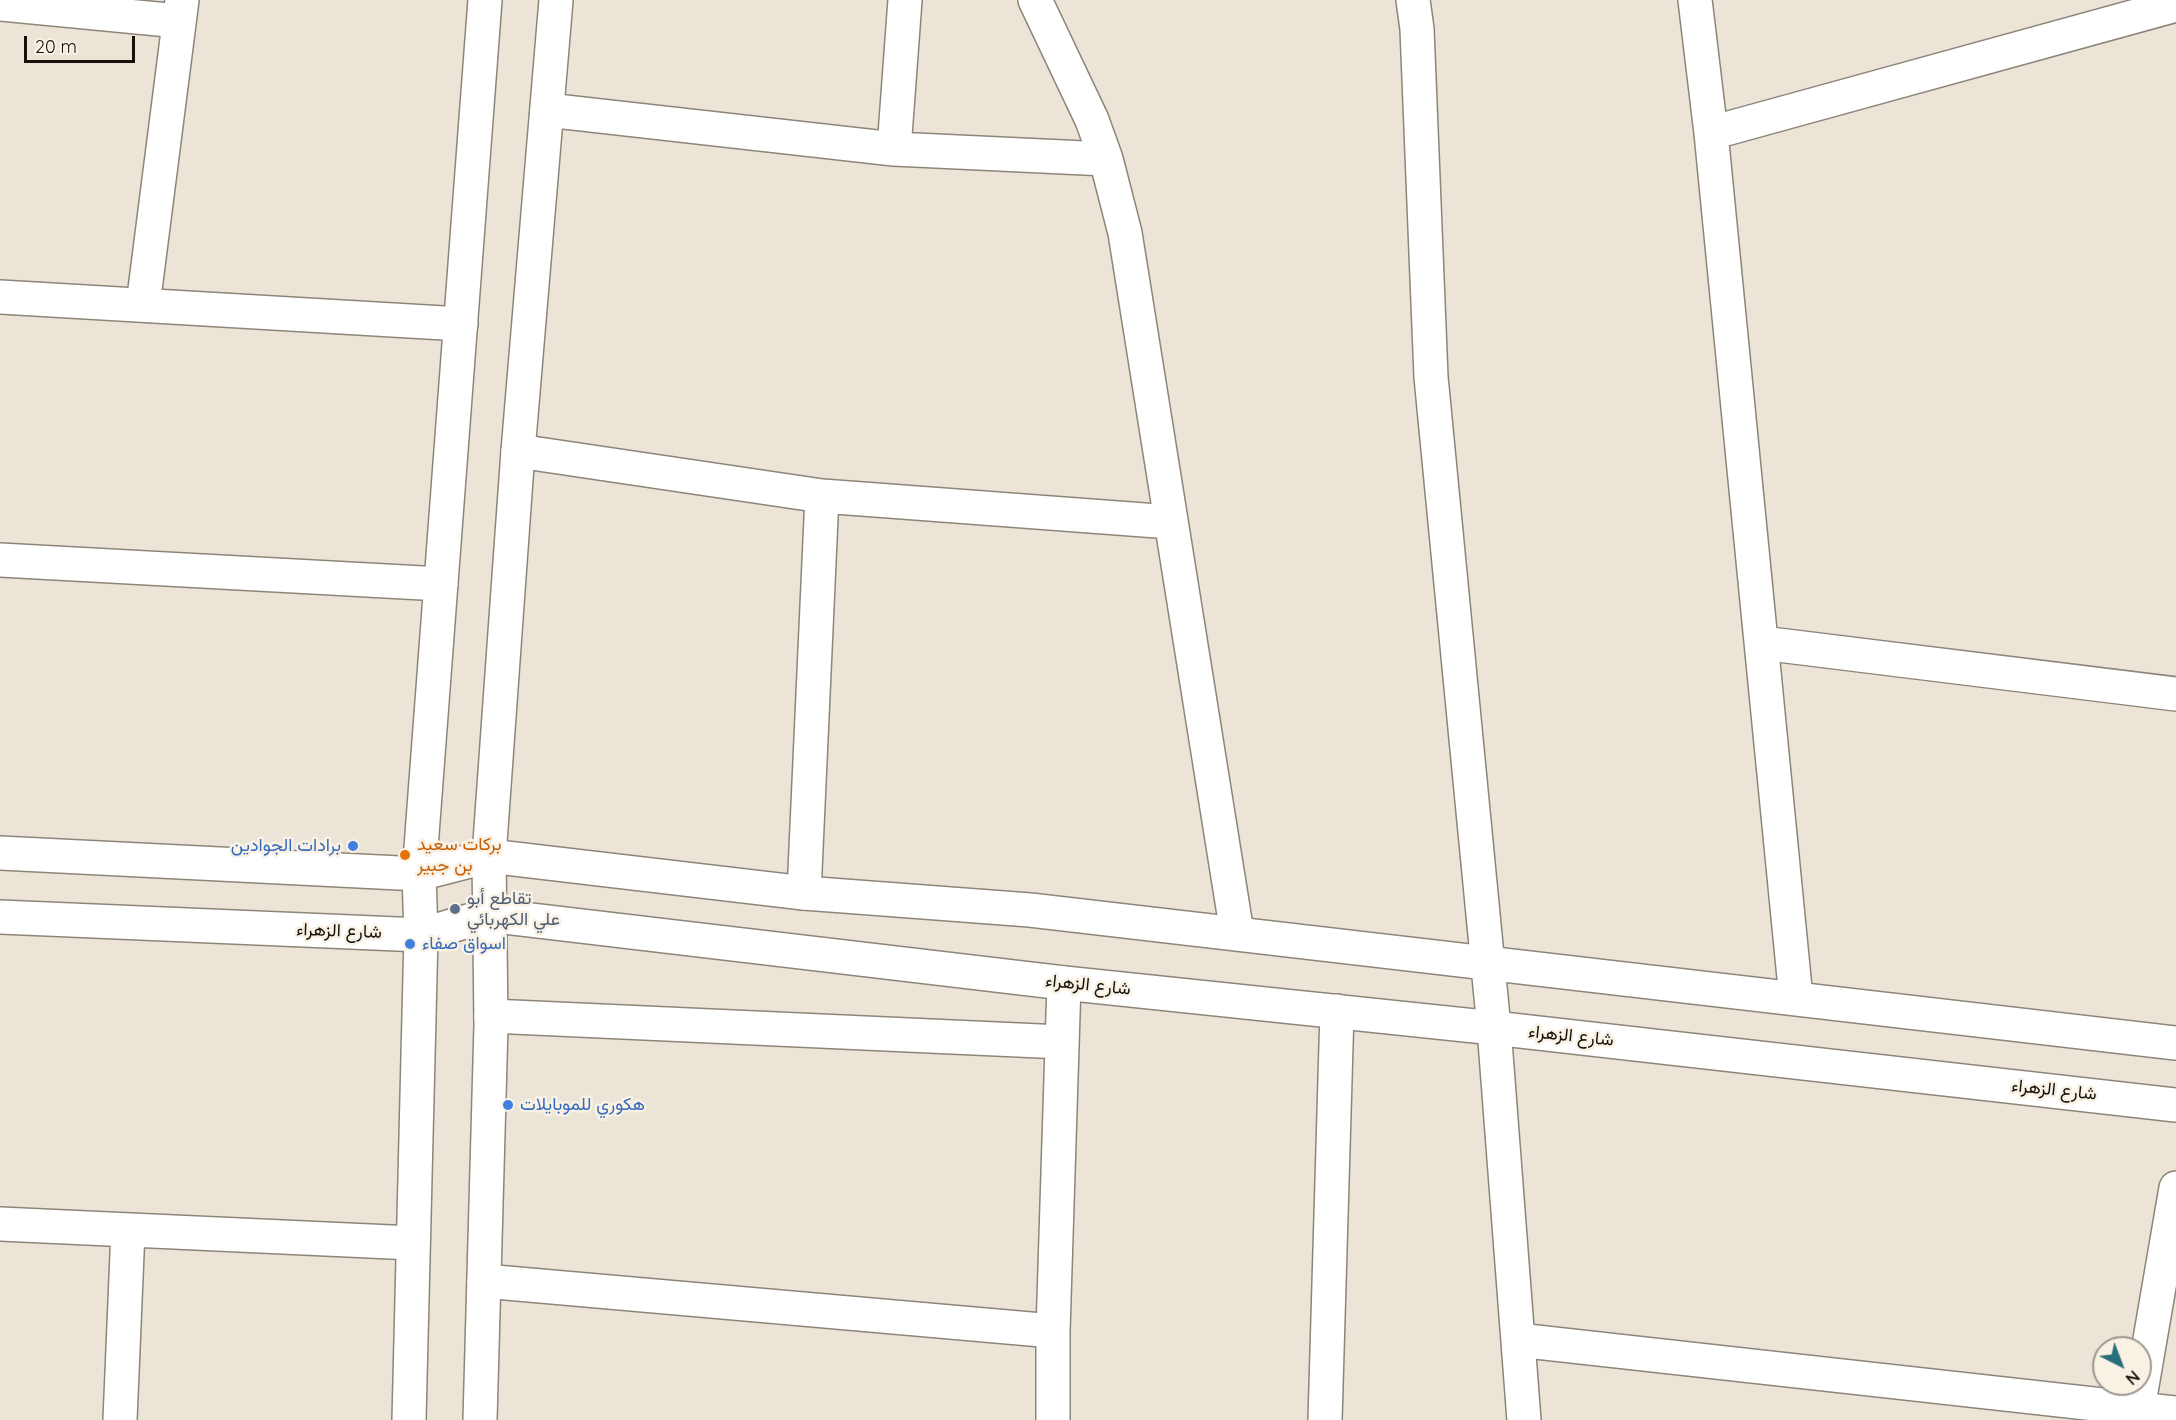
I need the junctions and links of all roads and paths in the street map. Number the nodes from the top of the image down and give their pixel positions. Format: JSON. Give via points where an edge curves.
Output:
{"nodes":[{"id":1,"x":485,"y":0,"type":"edge"},
{"id":2,"x":556,"y":0,"type":"edge"},
{"id":3,"x":904,"y":0,"type":"edge"},
{"id":4,"x":1035,"y":0,"type":"edge"},
{"id":5,"x":1413,"y":0,"type":"edge"},
{"id":6,"x":1695,"y":0,"type":"edge"},
{"id":7,"x":0,"y":4,"type":"edge"},
{"id":8,"x":2176,"y":5,"type":"edge"},
{"id":9,"x":181,"y":11,"type":"edge"},
{"id":10,"x":546,"y":110,"type":"junction"},
{"id":11,"x":1711,"y":133,"type":"junction"},
{"id":12,"x":894,"y":149,"type":"junction"},
{"id":13,"x":1106,"y":159,"type":"junction"},
{"id":14,"x":0,"y":297,"type":"edge"},
{"id":15,"x":143,"y":305,"type":"junction"},
{"id":16,"x":461,"y":324,"type":"junction"},
{"id":17,"x":518,"y":451,"type":"junction"},
{"id":18,"x":822,"y":496,"type":"junction"},
{"id":19,"x":1171,"y":522,"type":"junction"},
{"id":20,"x":0,"y":560,"type":"edge"},
{"id":21,"x":441,"y":584,"type":"junction"},
{"id":22,"x":1762,"y":643,"type":"junction"},
{"id":23,"x":2176,"y":694,"type":"edge"},
{"id":24,"x":0,"y":853,"type":"edge"},
{"id":25,"x":489,"y":856,"type":"junction"},
{"id":26,"x":419,"y":874,"type":"junction"},
{"id":27,"x":804,"y":893,"type":"junction"},
{"id":28,"x":488,"y":915,"type":"junction"},
{"id":29,"x":0,"y":917,"type":"edge"},
{"id":30,"x":1236,"y":933,"type":"junction"},
{"id":31,"x":421,"y":935,"type":"junction"},
{"id":32,"x":1488,"y":961,"type":"junction"},
{"id":33,"x":1064,"y":983,"type":"junction"},
{"id":34,"x":1796,"y":998,"type":"junction"},
{"id":35,"x":1337,"y":1011,"type":"junction"},
{"id":36,"x":491,"y":1016,"type":"junction"},
{"id":37,"x":1494,"y":1028,"type":"junction"},
{"id":38,"x":1062,"y":1042,"type":"junction"},
{"id":39,"x":2176,"y":1043,"type":"edge"},
{"id":40,"x":2176,"y":1105,"type":"edge"},
{"id":41,"x":2176,"y":1188,"type":"edge"},
{"id":42,"x":0,"y":1224,"type":"edge"},
{"id":43,"x":128,"y":1230,"type":"junction"},
{"id":44,"x":413,"y":1243,"type":"junction"},
{"id":45,"x":484,"y":1281,"type":"junction"},
{"id":46,"x":1053,"y":1331,"type":"junction"},
{"id":47,"x":1518,"y":1340,"type":"junction"},
{"id":48,"x":2138,"y":1408,"type":"junction"},
{"id":49,"x":2176,"y":1413,"type":"edge"},
{"id":50,"x":120,"y":1420,"type":"edge"},
{"id":51,"x":409,"y":1420,"type":"edge"},
{"id":52,"x":480,"y":1420,"type":"edge"},
{"id":53,"x":1053,"y":1420,"type":"edge"},
{"id":54,"x":1324,"y":1420,"type":"edge"},
{"id":55,"x":1524,"y":1420,"type":"edge"}],
"edges":[{"from":1,"to":16,"type":"street"},
{"from":2,"to":10,"type":"street"},
{"from":3,"to":12,"type":"street"},
{"from":4,"to":13,"type":"street","via":[[1075,82]]},
{"from":5,"to":32,"type":"street","via":[[1431,377]]},
{"from":6,"to":11,"type":"street"},
{"from":7,"to":9,"type":"street"},
{"from":8,"to":11,"type":"street"},
{"from":9,"to":15,"type":"street"},
{"from":10,"to":12,"type":"street"},
{"from":10,"to":17,"type":"street"},
{"from":11,"to":22,"type":"street"},
{"from":12,"to":13,"type":"street"},
{"from":13,"to":19,"type":"street","via":[[1125,233]]},
{"from":14,"to":15,"type":"street"},
{"from":15,"to":16,"type":"street"},
{"from":16,"to":21,"type":"street"},
{"from":17,"to":18,"type":"street"},
{"from":17,"to":25,"type":"street"},
{"from":18,"to":19,"type":"street"},
{"from":18,"to":27,"type":"street"},
{"from":19,"to":30,"type":"street"},
{"from":20,"to":21,"type":"street"},
{"from":21,"to":26,"type":"street"},
{"from":22,"to":23,"type":"street"},
{"from":22,"to":34,"type":"street"},
{"from":24,"to":26,"type":"street"},
{"from":25,"to":26,"type":"street"},
{"from":25,"to":27,"type":"street"},
{"from":25,"to":28,"type":"street"},
{"from":26,"to":31,"type":"street"},
{"from":27,"to":30,"type":"street","via":[[1030,910]]},
{"from":28,"to":31,"type":"street","name":"شارع الزهراء"},
{"from":28,"to":33,"type":"street","name":"شارع الزهراء"},
{"from":28,"to":36,"type":"street"},
{"from":29,"to":31,"type":"street","name":"شارع الزهراء"},
{"from":30,"to":32,"type":"street"},
{"from":31,"to":44,"type":"street"},
{"from":32,"to":34,"type":"street"},
{"from":32,"to":37,"type":"street"},
{"from":33,"to":35,"type":"street","name":"شارع الزهراء"},
{"from":33,"to":38,"type":"street"},
{"from":34,"to":39,"type":"street"},
{"from":35,"to":37,"type":"street","name":"شارع الزهراء"},
{"from":35,"to":54,"type":"street"},
{"from":36,"to":38,"type":"street"},
{"from":36,"to":45,"type":"street"},
{"from":37,"to":40,"type":"street","name":"شارع الزهراء"},
{"from":37,"to":47,"type":"street"},
{"from":38,"to":46,"type":"street"},
{"from":41,"to":48,"type":"street"},
{"from":42,"to":43,"type":"street"},
{"from":43,"to":44,"type":"street"},
{"from":43,"to":50,"type":"street"},
{"from":44,"to":51,"type":"street"},
{"from":45,"to":46,"type":"street"},
{"from":45,"to":52,"type":"street"},
{"from":46,"to":53,"type":"street"},
{"from":47,"to":48,"type":"street"},
{"from":47,"to":55,"type":"street"},
{"from":48,"to":49,"type":"street"}]}
